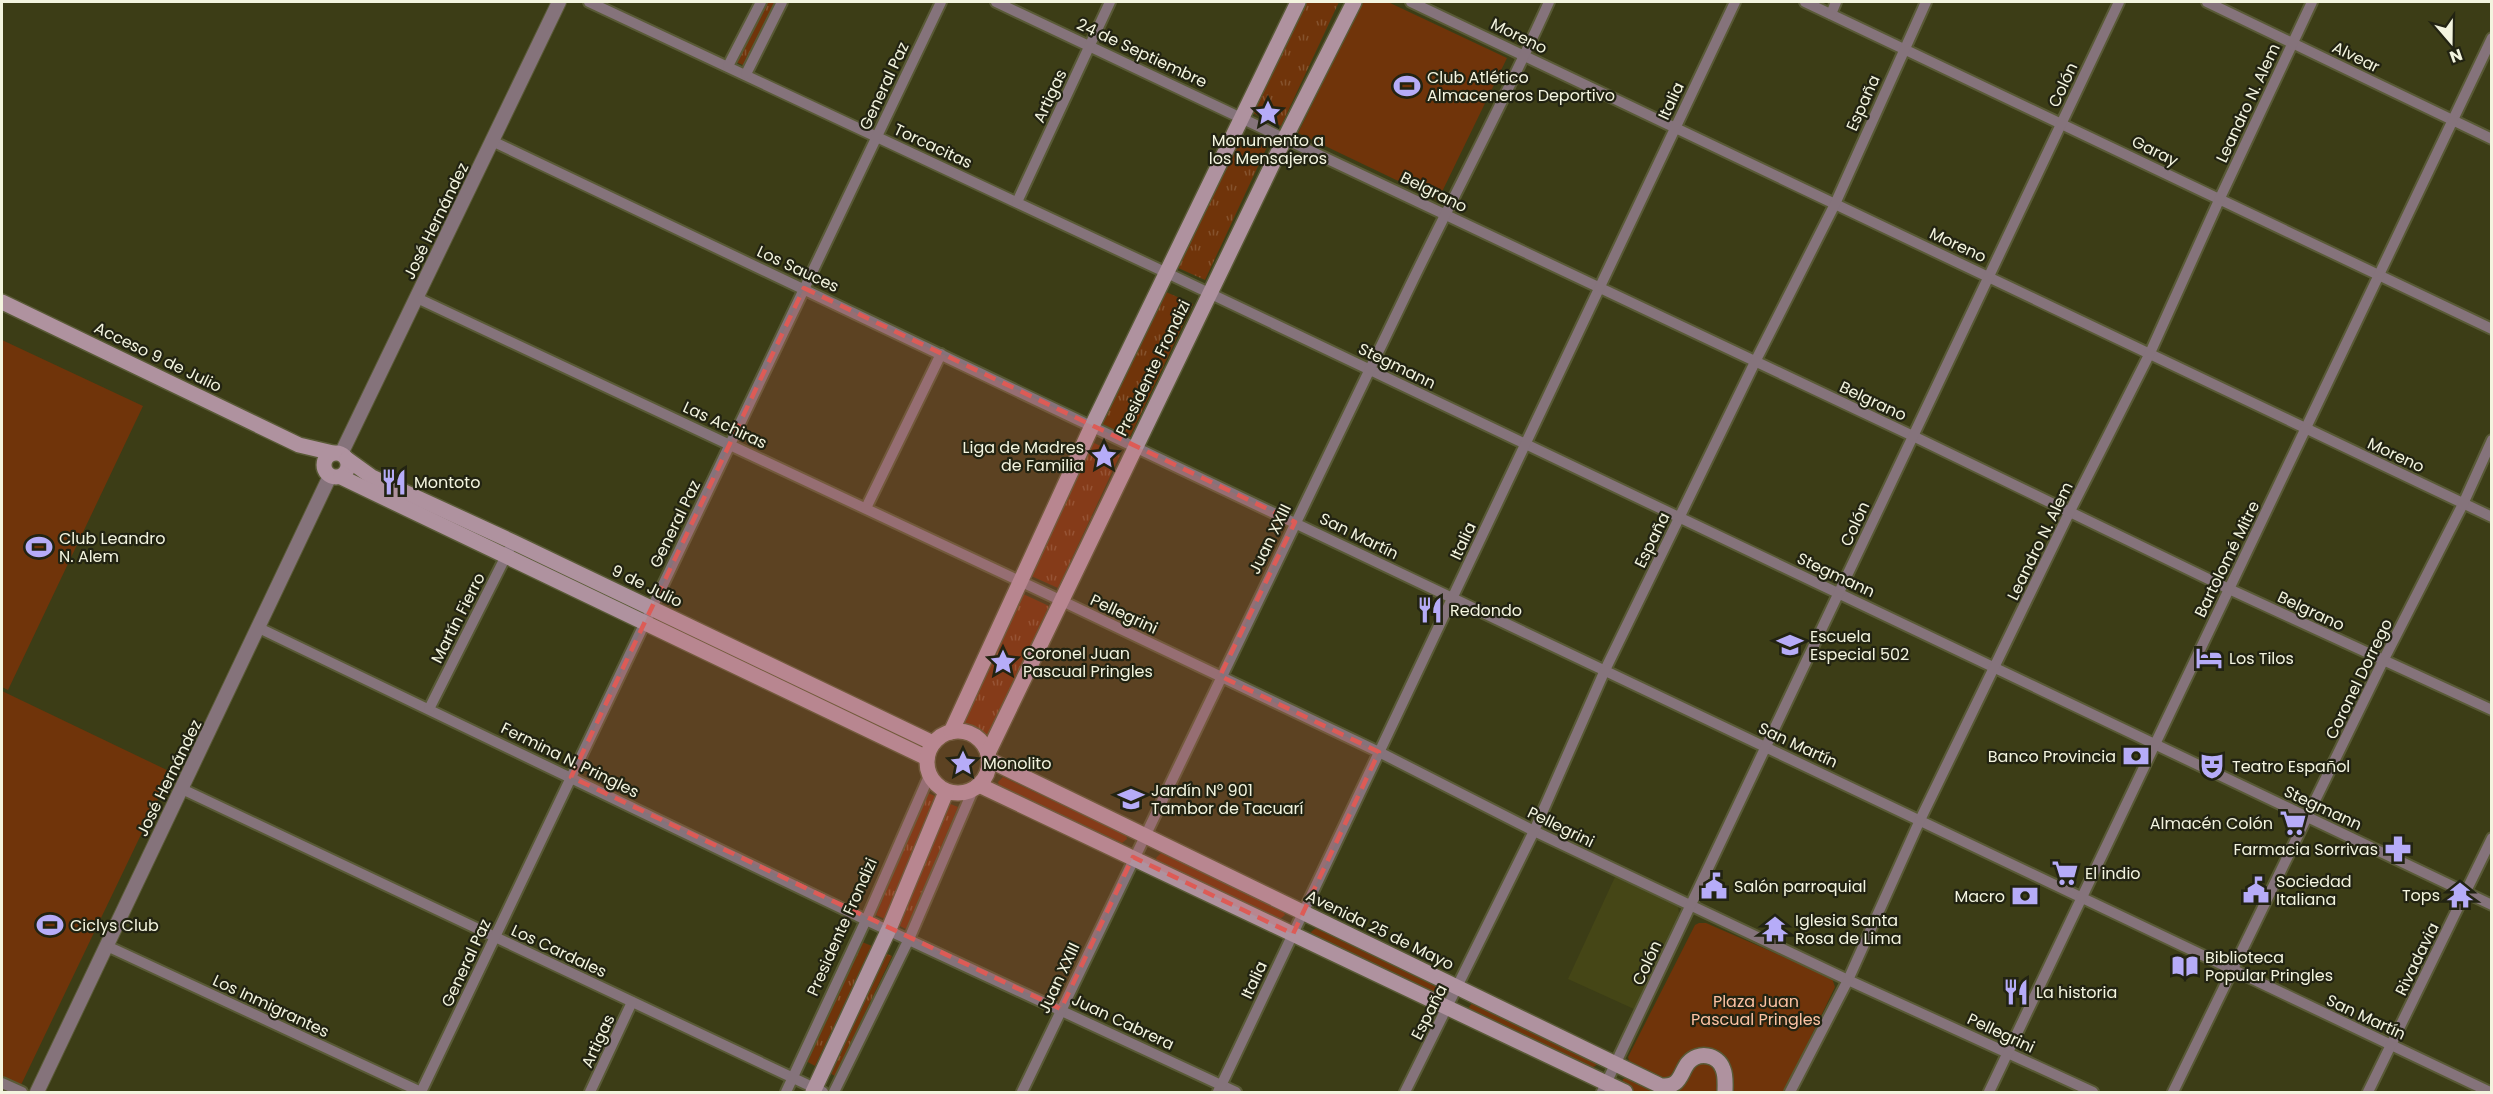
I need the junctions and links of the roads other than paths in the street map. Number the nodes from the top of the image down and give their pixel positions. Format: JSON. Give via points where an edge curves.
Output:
{"nodes":[{"id":1,"x":559,"y":2,"type":"edge"},
{"id":2,"x":589,"y":2,"type":"edge"},
{"id":3,"x":760,"y":2,"type":"edge"},
{"id":4,"x":782,"y":2,"type":"edge"},
{"id":5,"x":941,"y":2,"type":"edge"},
{"id":6,"x":996,"y":2,"type":"edge"},
{"id":7,"x":1110,"y":2,"type":"edge"},
{"id":8,"x":1298,"y":2,"type":"edge"},
{"id":9,"x":1354,"y":2,"type":"edge"},
{"id":10,"x":1411,"y":2,"type":"edge"},
{"id":11,"x":1549,"y":2,"type":"edge"},
{"id":12,"x":1735,"y":2,"type":"edge"},
{"id":13,"x":1805,"y":2,"type":"edge"},
{"id":14,"x":1836,"y":2,"type":"edge"},
{"id":15,"x":1926,"y":2,"type":"edge"},
{"id":16,"x":2119,"y":2,"type":"edge"},
{"id":17,"x":2207,"y":2,"type":"edge"},
{"id":18,"x":2312,"y":2,"type":"edge"},
{"id":19,"x":1830,"y":14,"type":"junction"},
{"id":20,"x":2492,"y":38,"type":"edge"},
{"id":21,"x":2292,"y":42,"type":"junction"},
{"id":22,"x":1090,"y":45,"type":"junction"},
{"id":23,"x":1904,"y":49,"type":"junction"},
{"id":24,"x":1525,"y":56,"type":"junction"},
{"id":25,"x":728,"y":66,"type":"junction"},
{"id":26,"x":746,"y":74,"type":"junction"},
{"id":27,"x":1242,"y":117,"type":"junction"},
{"id":28,"x":2452,"y":121,"type":"junction"},
{"id":29,"x":2062,"y":123,"type":"junction"},
{"id":30,"x":1675,"y":128,"type":"junction"},
{"id":31,"x":877,"y":136,"type":"junction"},
{"id":32,"x":1285,"y":138,"type":"junction"},
{"id":33,"x":2492,"y":139,"type":"edge"},
{"id":34,"x":492,"y":141,"type":"junction"},
{"id":35,"x":2220,"y":198,"type":"junction"},
{"id":36,"x":1017,"y":202,"type":"junction"},
{"id":37,"x":1835,"y":204,"type":"junction"},
{"id":38,"x":1445,"y":214,"type":"junction"},
{"id":39,"x":1167,"y":273,"type":"junction"},
{"id":40,"x":1989,"y":276,"type":"junction"},
{"id":41,"x":2378,"y":276,"type":"junction"},
{"id":42,"x":804,"y":288,"type":"junction"},
{"id":43,"x":1599,"y":288,"type":"junction"},
{"id":44,"x":1210,"y":294,"type":"junction"},
{"id":45,"x":417,"y":298,"type":"junction"},
{"id":46,"x":2,"y":302,"type":"edge"},
{"id":47,"x":2492,"y":329,"type":"edge"},
{"id":48,"x":2150,"y":353,"type":"junction"},
{"id":49,"x":941,"y":354,"type":"junction"},
{"id":50,"x":1755,"y":362,"type":"junction"},
{"id":51,"x":1370,"y":370,"type":"junction"},
{"id":52,"x":1092,"y":426,"type":"junction"},
{"id":53,"x":2305,"y":429,"type":"junction"},
{"id":54,"x":1913,"y":436,"type":"junction"},
{"id":55,"x":2492,"y":440,"type":"edge"},
{"id":56,"x":730,"y":444,"type":"junction"},
{"id":57,"x":1525,"y":444,"type":"junction"},
{"id":58,"x":299,"y":445,"type":"junction"},
{"id":59,"x":1135,"y":446,"type":"junction"},
{"id":60,"x":340,"y":455,"type":"junction"},
{"id":61,"x":332,"y":474,"type":"junction"},
{"id":62,"x":2463,"y":504,"type":"junction"},
{"id":63,"x":867,"y":508,"type":"junction"},
{"id":64,"x":2070,"y":511,"type":"junction"},
{"id":65,"x":2492,"y":517,"type":"edge"},
{"id":66,"x":1680,"y":518,"type":"junction"},
{"id":67,"x":1295,"y":522,"type":"junction"},
{"id":68,"x":513,"y":542,"type":"junction"},
{"id":69,"x":506,"y":556,"type":"junction"},
{"id":70,"x":1020,"y":582,"type":"junction"},
{"id":71,"x":2229,"y":589,"type":"junction"},
{"id":72,"x":1839,"y":593,"type":"junction"},
{"id":73,"x":1452,"y":597,"type":"junction"},
{"id":74,"x":1060,"y":600,"type":"junction"},
{"id":75,"x":651,"y":608,"type":"junction"},
{"id":76,"x":645,"y":622,"type":"junction"},
{"id":77,"x":259,"y":628,"type":"junction"},
{"id":78,"x":2383,"y":662,"type":"junction"},
{"id":79,"x":1995,"y":667,"type":"junction"},
{"id":80,"x":1605,"y":670,"type":"junction"},
{"id":81,"x":790,"y":675,"type":"junction"},
{"id":82,"x":1220,"y":676,"type":"junction"},
{"id":83,"x":784,"y":689,"type":"junction"},
{"id":84,"x":429,"y":709,"type":"junction"},
{"id":85,"x":2492,"y":710,"type":"edge"},
{"id":86,"x":951,"y":732,"type":"junction"},
{"id":87,"x":933,"y":743,"type":"junction"},
{"id":88,"x":2154,"y":745,"type":"junction"},
{"id":89,"x":1766,"y":746,"type":"junction"},
{"id":90,"x":1379,"y":752,"type":"junction"},
{"id":91,"x":988,"y":756,"type":"junction"},
{"id":92,"x":927,"y":758,"type":"junction"},
{"id":93,"x":929,"y":776,"type":"junction"},
{"id":94,"x":571,"y":777,"type":"junction"},
{"id":95,"x":976,"y":787,"type":"junction"},
{"id":96,"x":182,"y":789,"type":"junction"},
{"id":97,"x":946,"y":792,"type":"junction"},
{"id":98,"x":2308,"y":818,"type":"junction"},
{"id":99,"x":1920,"y":820,"type":"junction"},
{"id":100,"x":1534,"y":831,"type":"junction"},
{"id":101,"x":1143,"y":836,"type":"junction"},
{"id":102,"x":2492,"y":838,"type":"edge"},
{"id":103,"x":1133,"y":857,"type":"junction"},
{"id":104,"x":2466,"y":893,"type":"junction"},
{"id":105,"x":2081,"y":899,"type":"junction"},
{"id":106,"x":1691,"y":905,"type":"junction"},
{"id":107,"x":2492,"y":905,"type":"edge"},
{"id":108,"x":1303,"y":912,"type":"junction"},
{"id":109,"x":866,"y":920,"type":"junction"},
{"id":110,"x":889,"y":929,"type":"junction"},
{"id":111,"x":1293,"y":934,"type":"junction"},
{"id":112,"x":495,"y":937,"type":"junction"},
{"id":113,"x":909,"y":939,"type":"junction"},
{"id":114,"x":107,"y":946,"type":"junction"},
{"id":115,"x":2233,"y":970,"type":"junction"},
{"id":116,"x":1848,"y":980,"type":"junction"},
{"id":117,"x":1458,"y":988,"type":"junction"},
{"id":118,"x":632,"y":1002,"type":"junction"},
{"id":119,"x":1448,"y":1008,"type":"junction"},
{"id":120,"x":1061,"y":1009,"type":"junction"},
{"id":121,"x":2391,"y":1046,"type":"junction"},
{"id":122,"x":2008,"y":1053,"type":"junction"},
{"id":123,"x":1616,"y":1063,"type":"junction"},
{"id":124,"x":793,"y":1078,"type":"junction"},
{"id":125,"x":2,"y":1083,"type":"edge"},
{"id":126,"x":1604,"y":1088,"type":"edge"},
{"id":127,"x":1219,"y":1089,"type":"edge"},
{"id":128,"x":817,"y":1091,"type":"edge"},
{"id":129,"x":22,"y":1092,"type":"edge"},
{"id":130,"x":37,"y":1092,"type":"edge"},
{"id":131,"x":421,"y":1092,"type":"edge"},
{"id":132,"x":590,"y":1092,"type":"edge"},
{"id":133,"x":786,"y":1092,"type":"edge"},
{"id":134,"x":834,"y":1092,"type":"edge"},
{"id":135,"x":1022,"y":1092,"type":"edge"},
{"id":136,"x":1236,"y":1092,"type":"edge"},
{"id":137,"x":1405,"y":1092,"type":"edge"},
{"id":138,"x":1624,"y":1092,"type":"edge"},
{"id":139,"x":1725,"y":1092,"type":"edge"},
{"id":140,"x":1790,"y":1092,"type":"edge"},
{"id":141,"x":1989,"y":1092,"type":"edge"},
{"id":142,"x":2092,"y":1092,"type":"edge"},
{"id":143,"x":2174,"y":1092,"type":"edge"},
{"id":144,"x":2368,"y":1092,"type":"edge"},
{"id":145,"x":2490,"y":1092,"type":"edge"}],
"edges":[{"from":1,"to":34,"type":"street","name":"José Hernández"},
{"from":2,"to":25,"type":"street","name":"Torcacitas"},
{"from":3,"to":25,"type":"street"},
{"from":4,"to":26,"type":"street"},
{"from":5,"to":31,"type":"street","name":"General Paz"},
{"from":6,"to":22,"type":"street","name":"24 de Septiembre"},
{"from":7,"to":22,"type":"street","name":"Artigas"},
{"from":8,"to":27,"type":"main road","name":"Presidente Frondizi"},
{"from":9,"to":32,"type":"main road","name":"Presidente Frondizi"},
{"from":10,"to":24,"type":"street","name":"Moreno"},
{"from":11,"to":24,"type":"street","name":"Juan XXIII"},
{"from":12,"to":30,"type":"street","name":"Italia"},
{"from":13,"to":19,"type":"street","name":"Garay"},
{"from":14,"to":19,"type":"street"},
{"from":15,"to":23,"type":"street","name":"España"},
{"from":16,"to":29,"type":"street","name":"Colón"},
{"from":17,"to":21,"type":"street","name":"Alvear"},
{"from":18,"to":21,"type":"street","name":"Leandro N. Alem"},
{"from":19,"to":23,"type":"street","name":"Garay"},
{"from":20,"to":28,"type":"street","name":"Bartolomé Mitre"},
{"from":21,"to":28,"type":"street","name":"Alvear"},
{"from":21,"to":35,"type":"street","name":"Leandro N. Alem"},
{"from":22,"to":27,"type":"street","name":"24 de Septiembre"},
{"from":22,"to":36,"type":"street","name":"Artigas"},
{"from":23,"to":29,"type":"street","name":"Garay"},
{"from":23,"to":37,"type":"street","name":"España"},
{"from":24,"to":30,"type":"street","name":"Moreno"},
{"from":24,"to":38,"type":"street","name":"Juan XXIII"},
{"from":25,"to":26,"type":"street","name":"Torcacitas"},
{"from":26,"to":31,"type":"street","name":"Torcacitas"},
{"from":27,"to":32,"type":"street","name":"Belgrano"},
{"from":27,"to":39,"type":"main road","name":"Presidente Frondizi"},
{"from":28,"to":33,"type":"street","name":"Alvear"},
{"from":28,"to":41,"type":"street","name":"Bartolomé Mitre"},
{"from":29,"to":35,"type":"street","name":"Garay"},
{"from":29,"to":40,"type":"street","name":"Colón"},
{"from":30,"to":37,"type":"street","name":"Moreno"},
{"from":30,"to":43,"type":"street","name":"Italia"},
{"from":31,"to":36,"type":"street","name":"Torcacitas"},
{"from":31,"to":42,"type":"street","name":"General Paz"},
{"from":32,"to":38,"type":"street","name":"Belgrano"},
{"from":32,"to":44,"type":"main road","name":"Presidente Frondizi"},
{"from":34,"to":42,"type":"street","name":"Los Sauces"},
{"from":34,"to":45,"type":"street","name":"José Hernández"},
{"from":35,"to":41,"type":"street","name":"Garay"},
{"from":35,"to":48,"type":"street","name":"Leandro N. Alem"},
{"from":36,"to":39,"type":"street","name":"Torcacitas"},
{"from":37,"to":40,"type":"street","name":"Moreno"},
{"from":37,"to":50,"type":"street","name":"España"},
{"from":38,"to":43,"type":"street","name":"Belgrano"},
{"from":38,"to":51,"type":"street","name":"Juan XXIII"},
{"from":39,"to":44,"type":"street","name":"Stegmann"},
{"from":39,"to":52,"type":"main road","name":"Presidente Frondizi"},
{"from":40,"to":48,"type":"street","name":"Moreno"},
{"from":40,"to":54,"type":"street","name":"Colón"},
{"from":41,"to":47,"type":"street","name":"Garay"},
{"from":41,"to":53,"type":"street","name":"Bartolomé Mitre"},
{"from":42,"to":49,"type":"street","name":"Los Sauces"},
{"from":42,"to":56,"type":"street","name":"General Paz"},
{"from":43,"to":50,"type":"street","name":"Belgrano"},
{"from":43,"to":57,"type":"street","name":"Italia"},
{"from":44,"to":51,"type":"street","name":"Stegmann"},
{"from":44,"to":59,"type":"main road","name":"Presidente Frondizi"},
{"from":45,"to":56,"type":"street","name":"Las Achiras"},
{"from":45,"to":60,"type":"street","name":"José Hernández"},
{"from":46,"to":58,"type":"main road","name":"Acceso 9 de Julio"},
{"from":48,"to":53,"type":"street","name":"Moreno"},
{"from":48,"to":64,"type":"street","name":"Leandro N. Alem"},
{"from":49,"to":52,"type":"street","name":"Los Sauces"},
{"from":49,"to":63,"type":"street"},
{"from":50,"to":54,"type":"street","name":"Belgrano"},
{"from":50,"to":66,"type":"street","name":"España"},
{"from":51,"to":57,"type":"street","name":"Stegmann"},
{"from":51,"to":67,"type":"street","name":"Juan XXIII"},
{"from":52,"to":59,"type":"street","name":"San Martín"},
{"from":52,"to":70,"type":"main road","name":"Presidente Frondizi"},
{"from":53,"to":62,"type":"street","name":"Moreno"},
{"from":53,"to":71,"type":"street","name":"Bartolomé Mitre"},
{"from":54,"to":64,"type":"street","name":"Belgrano"},
{"from":54,"to":72,"type":"street","name":"Colón"},
{"from":55,"to":62,"type":"street","name":"Coronel Dorrego"},
{"from":56,"to":63,"type":"street","name":"Las Achiras"},
{"from":56,"to":75,"type":"street","name":"General Paz"},
{"from":57,"to":66,"type":"street","name":"Stegmann"},
{"from":57,"to":73,"type":"street","name":"Italia"},
{"from":58,"to":60,"type":"main road","name":"Acceso 9 de Julio"},
{"from":58,"to":61,"type":"main road","name":"Acceso 9 de Julio"},
{"from":59,"to":67,"type":"street","name":"San Martín"},
{"from":59,"to":74,"type":"main road","name":"Presidente Frondizi"},
{"from":60,"to":61,"type":"main road","via":[[347,470]]},
{"from":60,"to":61,"type":"main road","via":[[324,461]]},
{"from":60,"to":68,"type":"main road","name":"9 de Julio","via":[[372,477]]},
{"from":61,"to":69,"type":"main road","name":"9 de Julio"},
{"from":61,"to":77,"type":"street","name":"José Hernández"},
{"from":62,"to":65,"type":"street","name":"Moreno"},
{"from":62,"to":78,"type":"street","name":"Coronel Dorrego"},
{"from":63,"to":70,"type":"street","name":"Las Achiras"},
{"from":64,"to":71,"type":"street","name":"Belgrano"},
{"from":64,"to":79,"type":"street","name":"Leandro N. Alem"},
{"from":66,"to":72,"type":"street","name":"Stegmann"},
{"from":66,"to":80,"type":"street","name":"España"},
{"from":67,"to":73,"type":"street","name":"San Martín"},
{"from":67,"to":82,"type":"street","name":"Juan XXIII"},
{"from":68,"to":69,"type":"street","name":"Martín Fierro"},
{"from":68,"to":75,"type":"main road","name":"9 de Julio"},
{"from":69,"to":76,"type":"main road","name":"9 de Julio"},
{"from":69,"to":84,"type":"street","name":"Martín Fierro"},
{"from":70,"to":74,"type":"street","name":"Pellegrini"},
{"from":70,"to":86,"type":"main road","name":"Presidente Frondizi"},
{"from":71,"to":78,"type":"street","name":"Belgrano"},
{"from":71,"to":88,"type":"street","name":"Bartolomé Mitre"},
{"from":72,"to":79,"type":"street","name":"Stegmann"},
{"from":72,"to":89,"type":"street","name":"Colón"},
{"from":73,"to":80,"type":"street","name":"San Martín"},
{"from":73,"to":90,"type":"street","name":"Italia"},
{"from":74,"to":82,"type":"street","name":"Pellegrini"},
{"from":74,"to":91,"type":"main road","name":"Presidente Frondizi"},
{"from":75,"to":76,"type":"street","name":"General Paz"},
{"from":75,"to":81,"type":"main road","name":"9 de Julio"},
{"from":76,"to":83,"type":"main road","name":"9 de Julio"},
{"from":76,"to":94,"type":"street","name":"General Paz"},
{"from":77,"to":84,"type":"street","name":"Fermina N. Pringles"},
{"from":77,"to":96,"type":"street","name":"José Hernández"},
{"from":78,"to":85,"type":"street","name":"Belgrano"},
{"from":78,"to":98,"type":"street","name":"Coronel Dorrego"},
{"from":79,"to":88,"type":"street","name":"Stegmann"},
{"from":79,"to":99,"type":"street","name":"Leandro N. Alem"},
{"from":80,"to":89,"type":"street","name":"San Martín"},
{"from":80,"to":100,"type":"street","name":"España"},
{"from":81,"to":83,"type":"main road"},
{"from":81,"to":87,"type":"main road","name":"9 de Julio"},
{"from":82,"to":90,"type":"street","name":"Pellegrini"},
{"from":82,"to":101,"type":"street","name":"Juan XXIII"},
{"from":83,"to":92,"type":"main road","name":"9 de Julio"},
{"from":84,"to":94,"type":"street","name":"Fermina N. Pringles"},
{"from":86,"to":87,"type":"main road"},
{"from":86,"to":91,"type":"main road","via":[[969,733],[977,738]]},
{"from":87,"to":92,"type":"main road"},
{"from":88,"to":98,"type":"street","name":"Stegmann"},
{"from":88,"to":105,"type":"street","name":"Bartolomé Mitre"},
{"from":89,"to":99,"type":"street","name":"San Martín"},
{"from":89,"to":106,"type":"street","name":"Colón"},
{"from":90,"to":100,"type":"street","name":"Pellegrini"},
{"from":90,"to":108,"type":"street","name":"Italia"},
{"from":91,"to":95,"type":"main road","via":[[988,769]]},
{"from":91,"to":101,"type":"main road","name":"Avenida 25 de Mayo"},
{"from":92,"to":93,"type":"main road"},
{"from":93,"to":97,"type":"main road"},
{"from":93,"to":109,"type":"street","name":"Presidente Frondizi"},
{"from":94,"to":109,"type":"street","name":"Fermina N. Pringles"},
{"from":94,"to":112,"type":"street","name":"General Paz"},
{"from":95,"to":97,"type":"main road","via":[[960,794]]},
{"from":95,"to":103,"type":"main road"},
{"from":95,"to":113,"type":"street"},
{"from":96,"to":112,"type":"street","name":"Los Cardales"},
{"from":96,"to":114,"type":"street","name":"José Hernández"},
{"from":97,"to":110,"type":"main road"},
{"from":98,"to":104,"type":"street","name":"Stegmann"},
{"from":98,"to":115,"type":"street","name":"Coronel Dorrego"},
{"from":99,"to":105,"type":"street","name":"San Martín"},
{"from":99,"to":116,"type":"street","name":"Leandro N. Alem"},
{"from":100,"to":106,"type":"street","name":"Pellegrini"},
{"from":100,"to":117,"type":"street","name":"España"},
{"from":101,"to":103,"type":"street","name":"Juan XXIII"},
{"from":101,"to":108,"type":"main road","name":"Avenida 25 de Mayo"},
{"from":102,"to":104,"type":"street","name":"Rivadavia"},
{"from":103,"to":111,"type":"main road"},
{"from":103,"to":120,"type":"street","name":"Juan XXIII"},
{"from":104,"to":107,"type":"street","name":"Stegmann"},
{"from":104,"to":121,"type":"street","name":"Rivadavia"},
{"from":105,"to":115,"type":"street","name":"San Martín"},
{"from":105,"to":122,"type":"street","name":"Bartolomé Mitre"},
{"from":106,"to":116,"type":"street","name":"Pellegrini"},
{"from":106,"to":123,"type":"street","name":"Colón"},
{"from":108,"to":111,"type":"street","name":"Italia"},
{"from":108,"to":117,"type":"main road","name":"Avenida 25 de Mayo"},
{"from":109,"to":110,"type":"street","name":"Juan Cabrera"},
{"from":109,"to":124,"type":"street","name":"Presidente Frondizi"},
{"from":110,"to":113,"type":"street","name":"Juan Cabrera"},
{"from":110,"to":128,"type":"main road"},
{"from":111,"to":119,"type":"main road"},
{"from":111,"to":127,"type":"street","name":"Italia"},
{"from":112,"to":118,"type":"street","name":"Los Cardales"},
{"from":112,"to":131,"type":"street","name":"General Paz"},
{"from":113,"to":120,"type":"street","name":"Juan Cabrera"},
{"from":113,"to":134,"type":"street"},
{"from":114,"to":130,"type":"street","name":"José Hernández"},
{"from":114,"to":131,"type":"street","name":"Los Inmigrantes"},
{"from":115,"to":121,"type":"street","name":"San Martín"},
{"from":115,"to":143,"type":"street","name":"Coronel Dorrego"},
{"from":116,"to":122,"type":"street","name":"Pellegrini"},
{"from":116,"to":140,"type":"street","name":"Leandro N. Alem"},
{"from":117,"to":119,"type":"street","name":"España"},
{"from":117,"to":123,"type":"main road","name":"Avenida 25 de Mayo"},
{"from":118,"to":124,"type":"street","name":"Los Cardales"},
{"from":118,"to":132,"type":"street","name":"Artigas"},
{"from":119,"to":126,"type":"main road"},
{"from":119,"to":137,"type":"street","name":"España"},
{"from":120,"to":127,"type":"street","name":"Juan Cabrera"},
{"from":120,"to":135,"type":"street","name":"Juan XXIII"},
{"from":121,"to":144,"type":"street","name":"Rivadavia"},
{"from":121,"to":145,"type":"street","name":"San Martín"},
{"from":122,"to":141,"type":"street","name":"Bartolomé Mitre"},
{"from":122,"to":142,"type":"street","name":"Pellegrini"},
{"from":123,"to":126,"type":"street","name":"Colón"},
{"from":123,"to":139,"type":"main road","name":"Avenida 25 de Mayo","via":[[1661,1086],[1669,1086],[1691,1060],[1708,1055],[1723,1066]]},
{"from":124,"to":128,"type":"street","name":"Los Cardales"},
{"from":124,"to":133,"type":"street","name":"Presidente Frondizi"},
{"from":125,"to":129,"type":"street"},
{"from":126,"to":138,"type":"main road"},
{"from":127,"to":136,"type":"street","name":"Juan Cabrera"}]}
